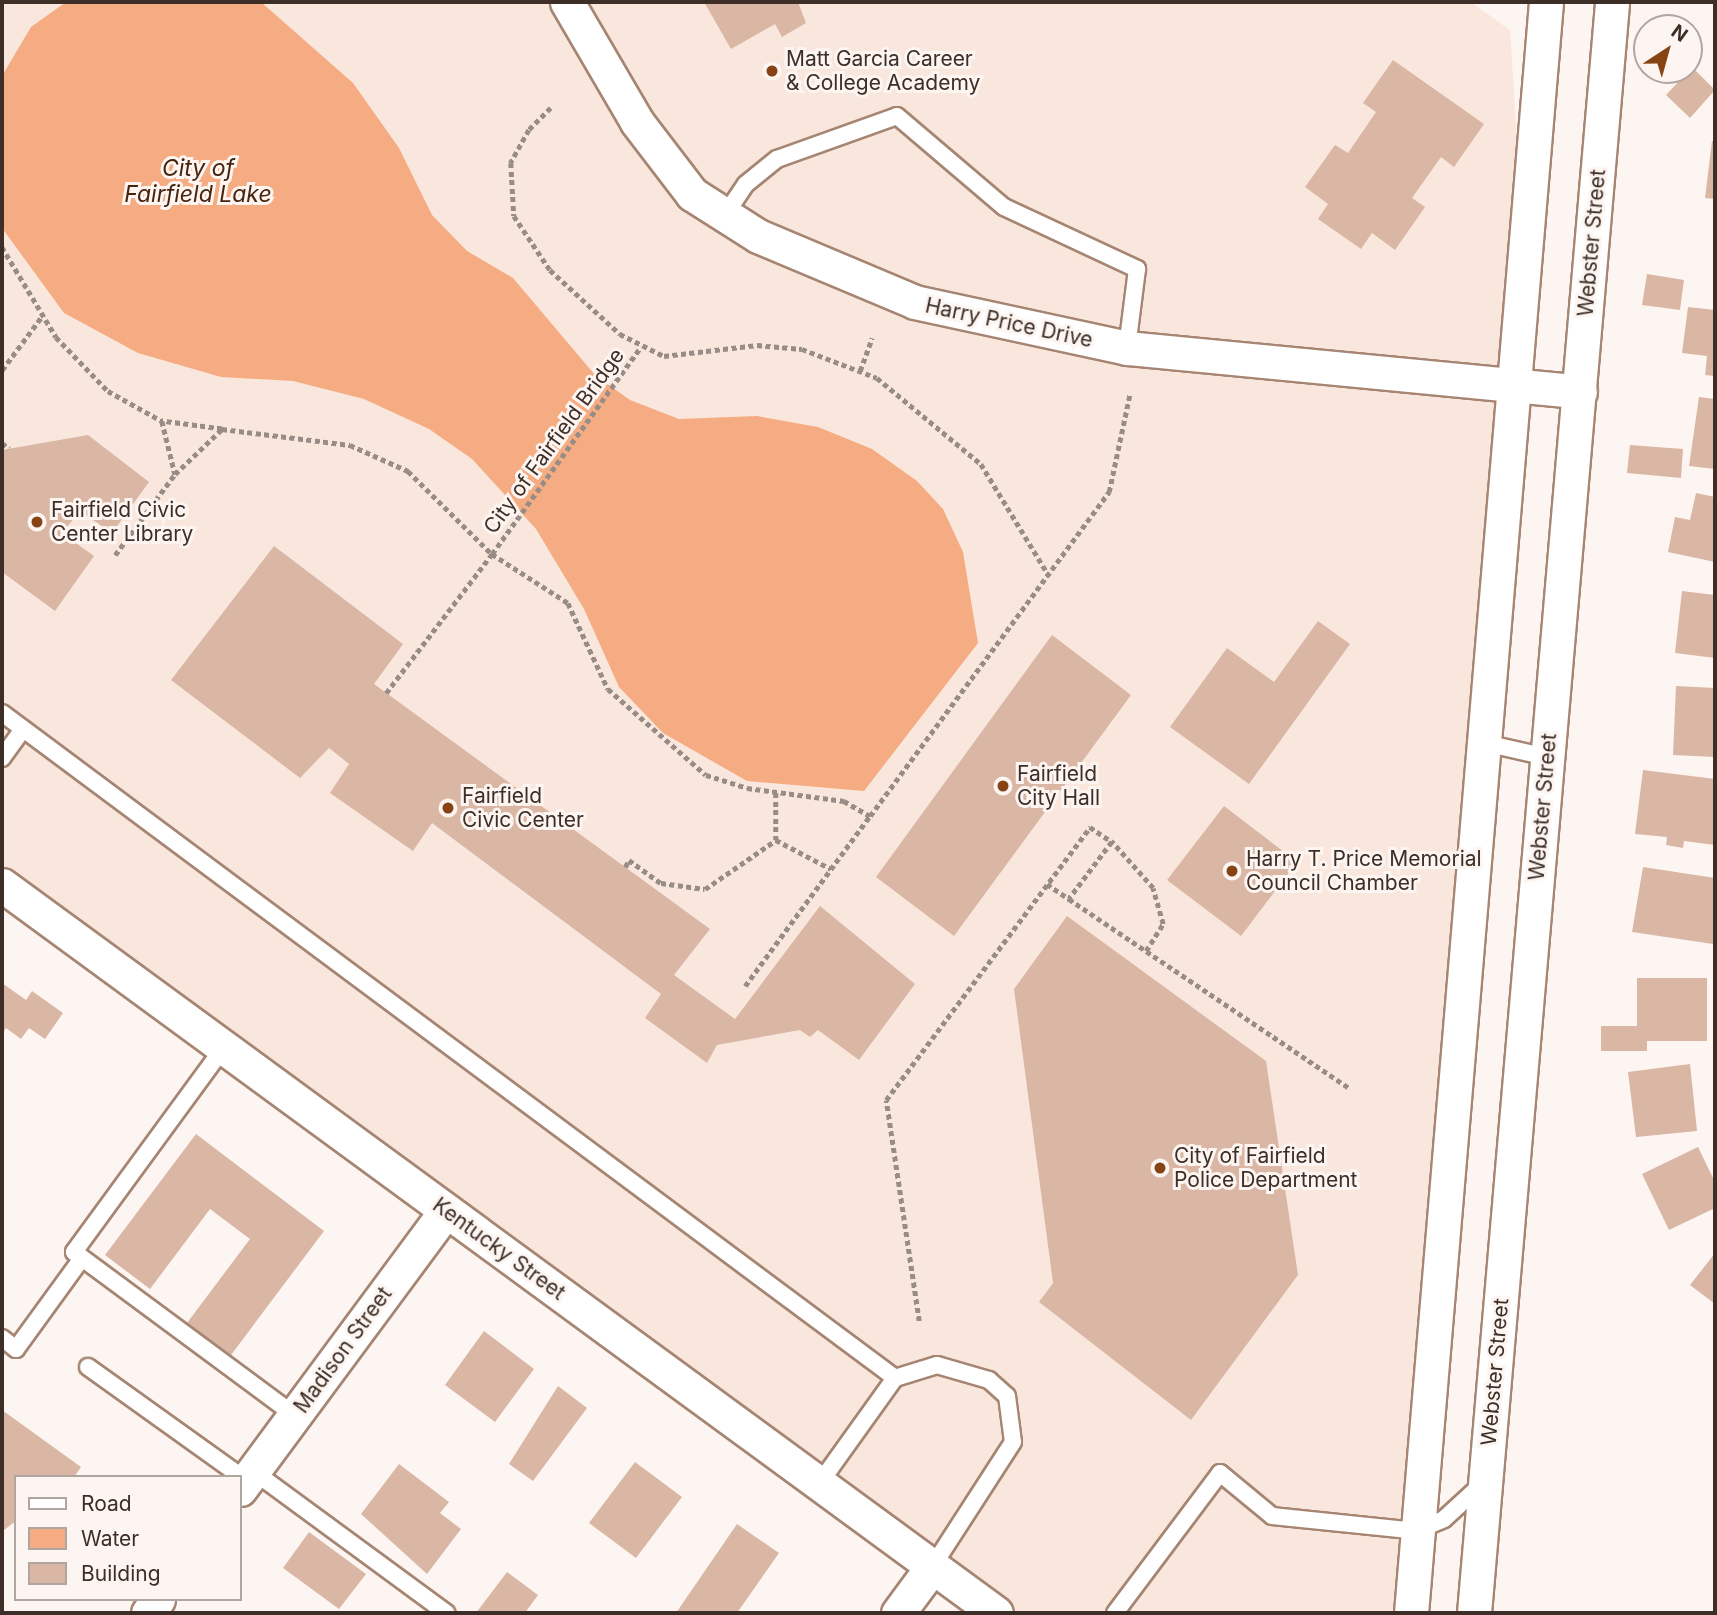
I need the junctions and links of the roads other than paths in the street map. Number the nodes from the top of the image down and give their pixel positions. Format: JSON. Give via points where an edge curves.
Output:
{"nodes":[{"id":1,"x":567,"y":2,"type":"edge"},
{"id":2,"x":1546,"y":2,"type":"edge"},
{"id":3,"x":1612,"y":2,"type":"edge"},
{"id":4,"x":725,"y":215,"type":"junction"},
{"id":5,"x":1127,"y":348,"type":"junction"},
{"id":6,"x":1514,"y":384,"type":"junction"},
{"id":7,"x":1580,"y":392,"type":"junction"},
{"id":8,"x":2,"y":713,"type":"edge"},
{"id":9,"x":23,"y":729,"type":"junction"},
{"id":10,"x":1485,"y":743,"type":"junction"},
{"id":11,"x":1547,"y":757,"type":"junction"},
{"id":12,"x":2,"y":758,"type":"edge"},
{"id":13,"x":2,"y":885,"type":"edge"},
{"id":14,"x":224,"y":1047,"type":"junction"},
{"id":15,"x":446,"y":1211,"type":"junction"},
{"id":16,"x":82,"y":1258,"type":"junction"},
{"id":17,"x":2,"y":1338,"type":"edge"},
{"id":18,"x":88,"y":1367,"type":"dead end"},
{"id":19,"x":895,"y":1378,"type":"junction"},
{"id":20,"x":295,"y":1415,"type":"junction"},
{"id":21,"x":239,"y":1475,"type":"edge"},
{"id":22,"x":246,"y":1480,"type":"edge"},
{"id":23,"x":1486,"y":1481,"type":"junction"},
{"id":24,"x":819,"y":1484,"type":"junction"},
{"id":25,"x":1416,"y":1531,"type":"junction"},
{"id":26,"x":932,"y":1567,"type":"junction"},
{"id":27,"x":446,"y":1613,"type":"edge"},
{"id":28,"x":898,"y":1613,"type":"edge"},
{"id":29,"x":996,"y":1613,"type":"edge"},
{"id":30,"x":1115,"y":1613,"type":"edge"},
{"id":31,"x":1411,"y":1613,"type":"edge"},
{"id":32,"x":1474,"y":1613,"type":"edge"}],
"edges":[{"from":1,"to":4,"type":"street","name":"Harry Price Drive","via":[[637,122],[692,194]]},
{"from":2,"to":6,"type":"street"},
{"from":3,"to":7,"type":"street","name":"Webster Street"},
{"from":4,"to":5,"type":"street","name":"Harry Price Drive","via":[[758,236],[915,302]]},
{"from":4,"to":5,"type":"lane","via":[[746,184],[777,159],[897,116],[1004,207],[1137,269]]},
{"from":5,"to":6,"type":"street","name":"Harry Price Drive"},
{"from":6,"to":7,"type":"street","name":"Harry Price Drive"},
{"from":6,"to":10,"type":"street"},
{"from":7,"to":11,"type":"street","name":"Webster Street"},
{"from":8,"to":9,"type":"lane"},
{"from":9,"to":12,"type":"lane"},
{"from":9,"to":19,"type":"lane"},
{"from":10,"to":11,"type":"lane"},
{"from":10,"to":25,"type":"street"},
{"from":11,"to":23,"type":"street","name":"Webster Street"},
{"from":13,"to":14,"type":"street","name":"Kentucky Street"},
{"from":14,"to":15,"type":"street","name":"Kentucky Street"},
{"from":14,"to":16,"type":"lane","via":[[74,1252]]},
{"from":15,"to":20,"type":"street","name":"Madison Street"},
{"from":15,"to":24,"type":"street","name":"Kentucky Street"},
{"from":16,"to":17,"type":"lane","via":[[16,1349]]},
{"from":16,"to":20,"type":"lane"},
{"from":18,"to":21,"type":"lane"},
{"from":19,"to":24,"type":"lane"},
{"from":19,"to":26,"type":"lane","via":[[937,1365],[962,1367],[1007,1396],[1014,1419],[1004,1461]]},
{"from":20,"to":22,"type":"street","name":"Madison Street"},
{"from":22,"to":27,"type":"lane"},
{"from":23,"to":25,"type":"lane","via":[[1444,1519]]},
{"from":23,"to":32,"type":"street","name":"Webster Street"},
{"from":24,"to":26,"type":"street","name":"Kentucky Street"},
{"from":25,"to":30,"type":"lane","via":[[1272,1516],[1220,1473]]},
{"from":25,"to":31,"type":"street"},
{"from":26,"to":28,"type":"street"},
{"from":26,"to":29,"type":"street","name":"Kentucky Street"}]}
